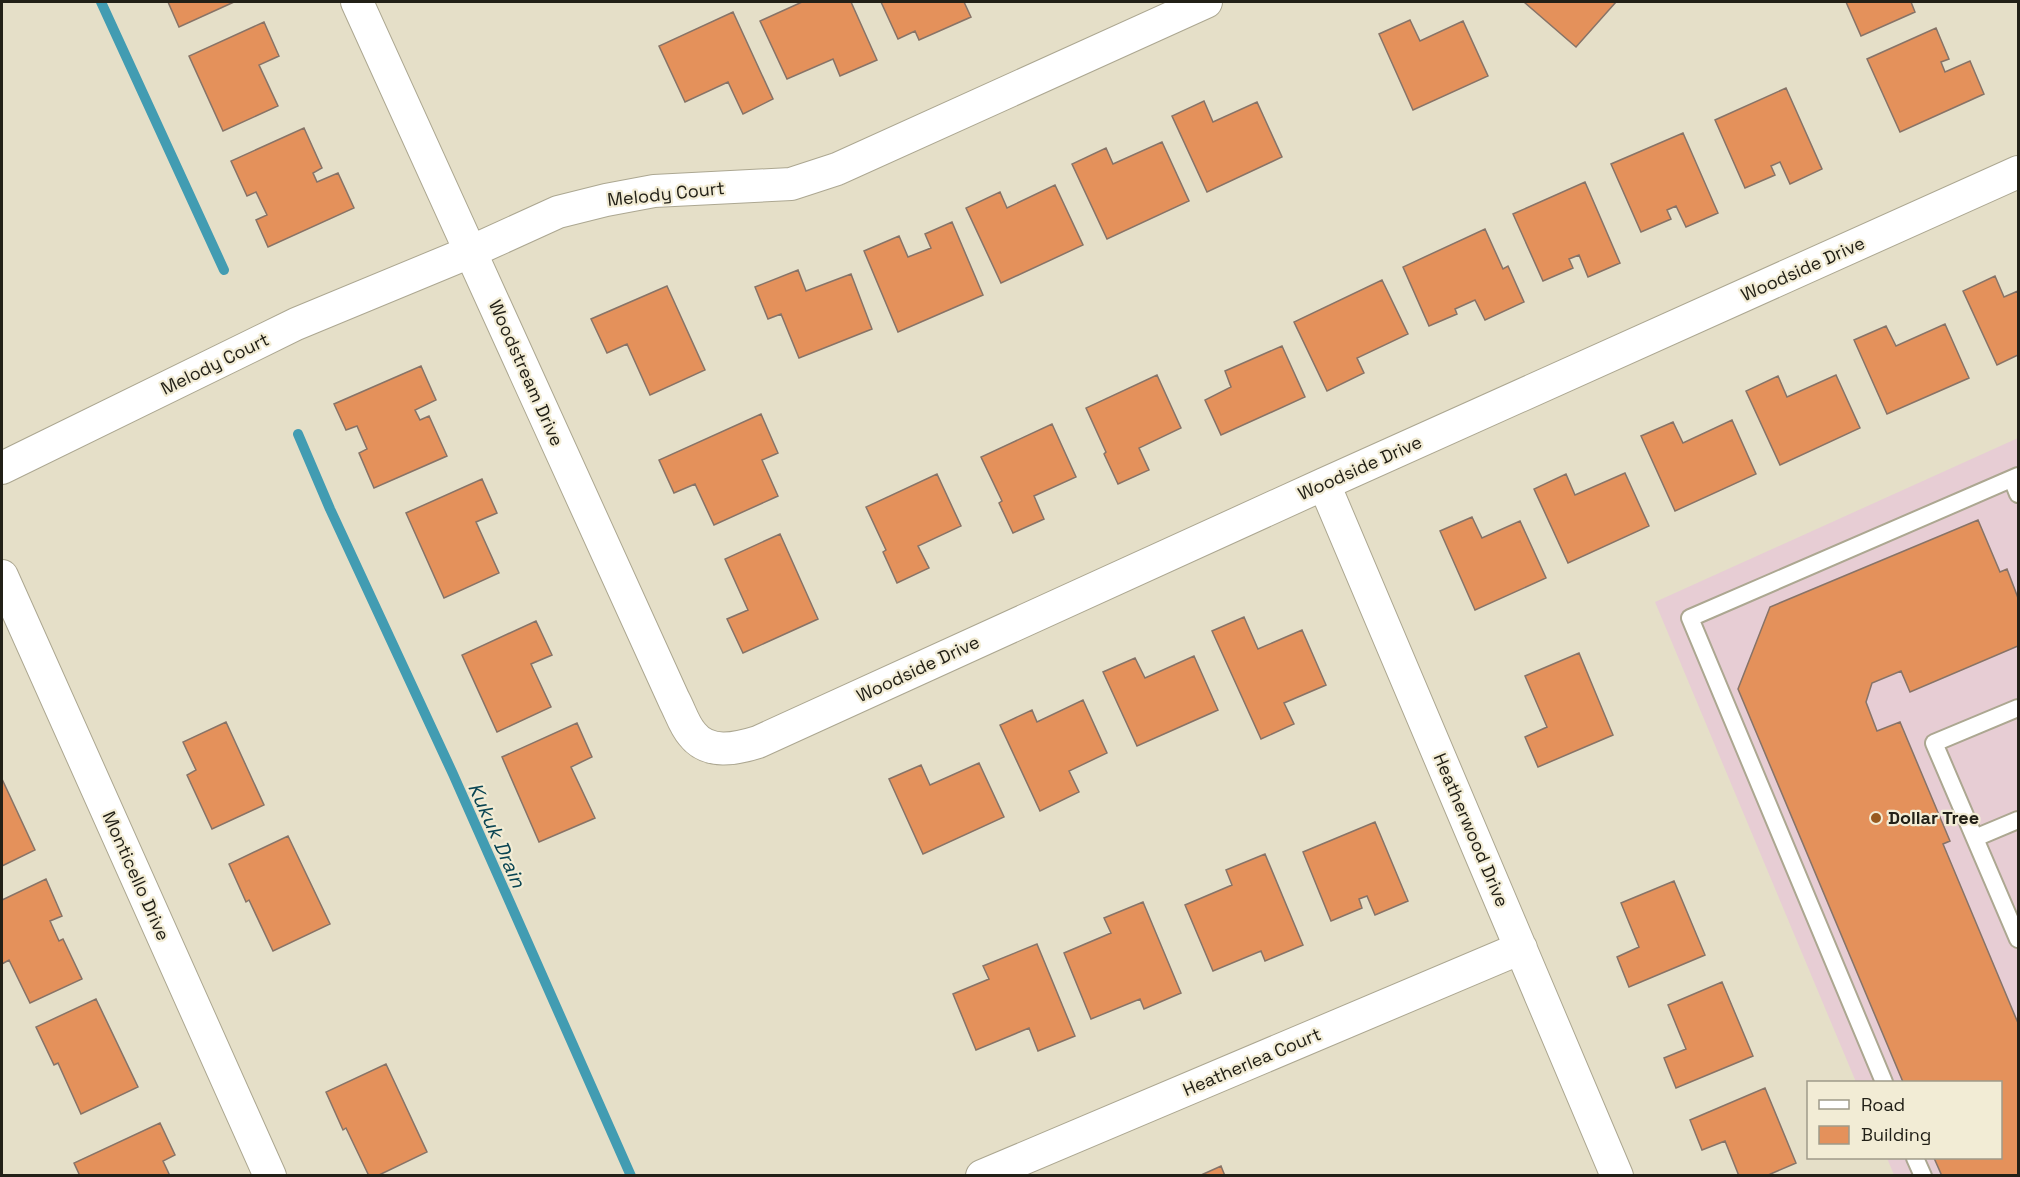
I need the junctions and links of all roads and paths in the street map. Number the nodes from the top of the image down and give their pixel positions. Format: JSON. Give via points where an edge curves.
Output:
{"nodes":[{"id":1,"x":357,"y":2,"type":"edge"},
{"id":2,"x":1206,"y":2,"type":"edge"},
{"id":3,"x":2019,"y":172,"type":"edge"},
{"id":4,"x":470,"y":252,"type":"junction"},
{"id":5,"x":2,"y":468,"type":"edge"},
{"id":6,"x":2016,"y":483,"type":"edge"},
{"id":7,"x":1324,"y":484,"type":"junction"},
{"id":8,"x":2,"y":576,"type":"edge"},
{"id":9,"x":2019,"y":708,"type":"edge"},
{"id":10,"x":700,"y":742,"type":"joint"},
{"id":11,"x":2019,"y":820,"type":"edge"},
{"id":12,"x":1975,"y":838,"type":"junction"},
{"id":13,"x":2017,"y":932,"type":"edge"},
{"id":14,"x":1521,"y":948,"type":"junction"},
{"id":15,"x":1883,"y":1081,"type":"edge"},
{"id":16,"x":1915,"y":1159,"type":"edge"},
{"id":17,"x":270,"y":1176,"type":"edge"},
{"id":18,"x":982,"y":1176,"type":"edge"},
{"id":19,"x":1617,"y":1176,"type":"edge"},
{"id":20,"x":1923,"y":1176,"type":"edge"}],
"edges":[{"from":1,"to":4,"type":"street","name":"Woodstream Drive"},
{"from":2,"to":4,"type":"street","name":"Melody Court","via":[[837,169],[792,184],[654,191],[606,200],[558,212]]},
{"from":3,"to":7,"type":"street","name":"Woodside Drive"},
{"from":4,"to":5,"type":"street","name":"Melody Court","via":[[296,324]]},
{"from":4,"to":10,"type":"street","name":"Woodstream Drive","via":[[674,700],[690,733]]},
{"from":6,"to":15,"type":"lane","via":[[1690,618]]},
{"from":7,"to":10,"type":"street","name":"Woodside Drive","via":[[758,742],[717,749]]},
{"from":7,"to":14,"type":"street","name":"Heatherwood Drive"},
{"from":8,"to":17,"type":"street","name":"Monticello Drive"},
{"from":9,"to":12,"type":"lane","via":[[1934,743]]},
{"from":11,"to":12,"type":"lane"},
{"from":12,"to":13,"type":"lane"},
{"from":14,"to":18,"type":"street","name":"Heatherlea Court"},
{"from":14,"to":19,"type":"street","name":"Heatherwood Drive"},
{"from":16,"to":20,"type":"lane"}]}
